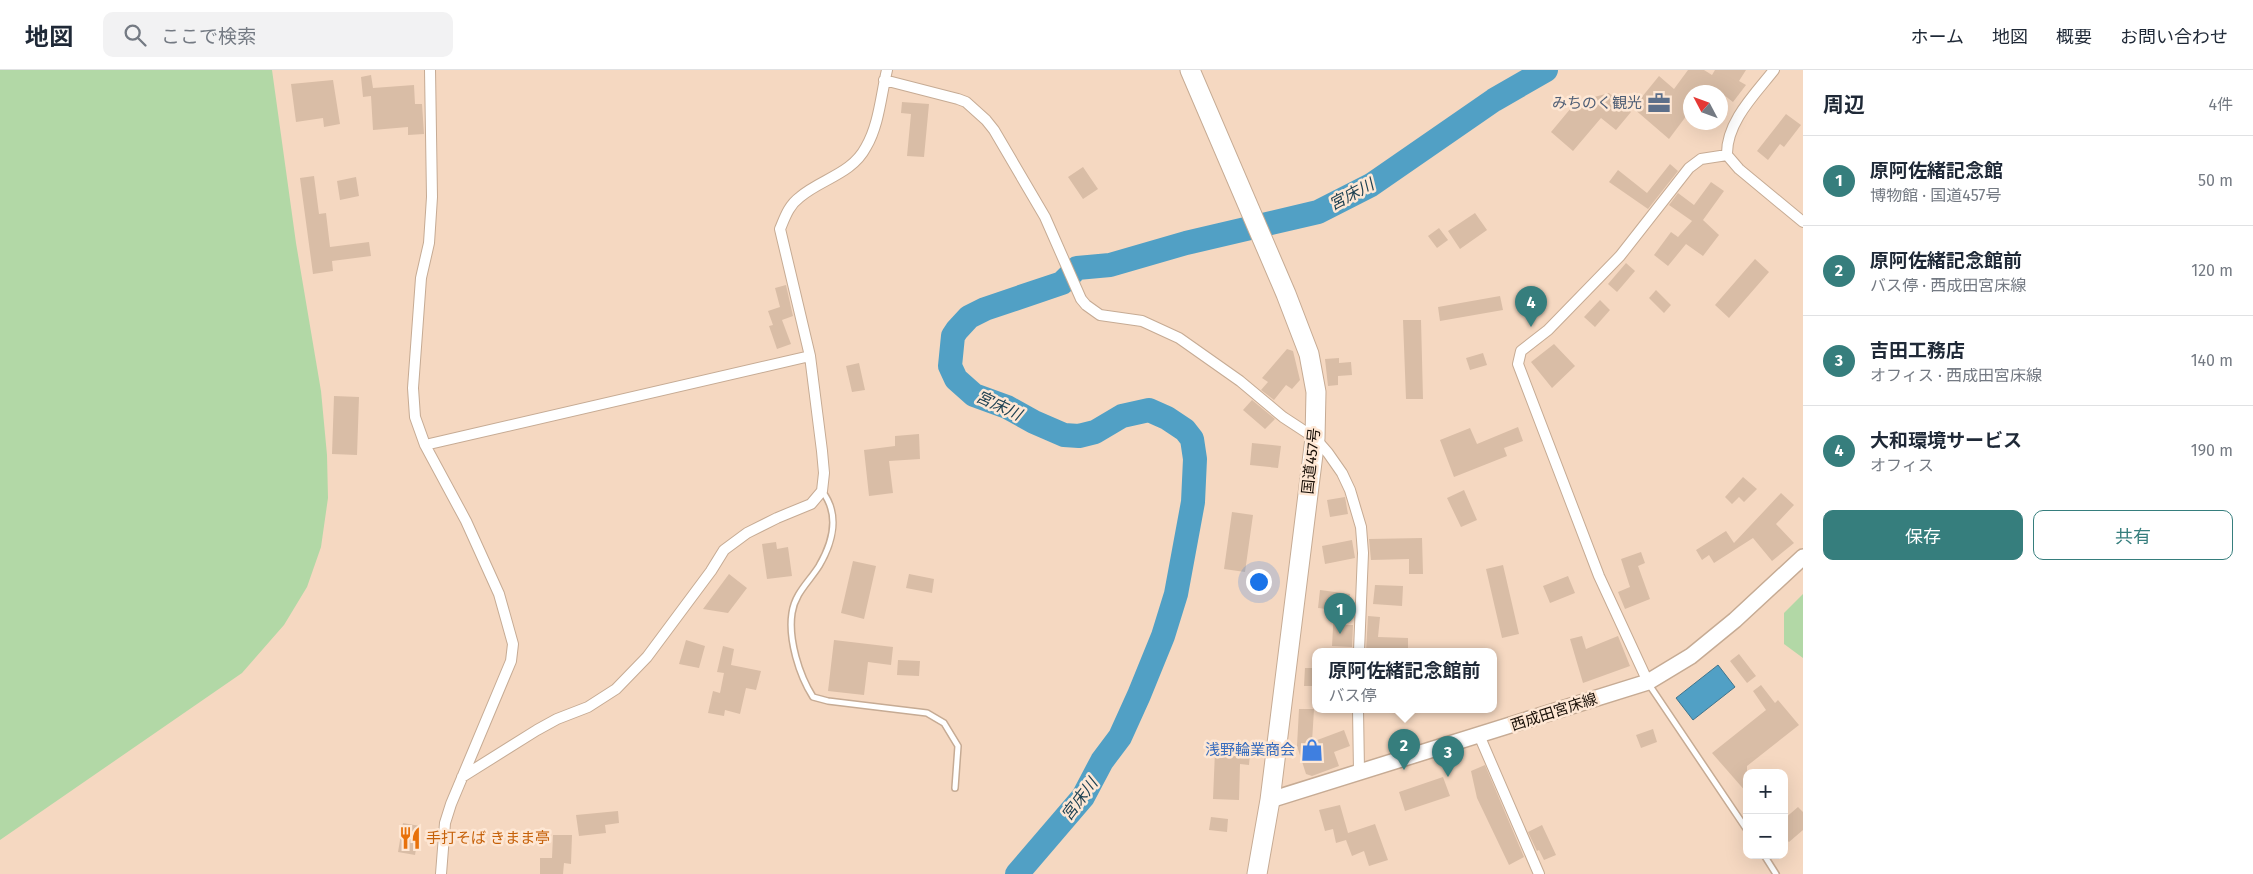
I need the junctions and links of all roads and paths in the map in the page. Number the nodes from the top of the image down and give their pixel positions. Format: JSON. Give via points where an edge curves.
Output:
{"nodes":[{"id":1,"x":430,"y":70,"type":"edge"},
{"id":2,"x":1190,"y":70,"type":"edge"},
{"id":3,"x":1774,"y":70,"type":"edge"},
{"id":4,"x":886,"y":75,"type":"edge"},
{"id":5,"x":1727,"y":154,"type":"junction"},
{"id":6,"x":1803,"y":222,"type":"edge"},
{"id":7,"x":810,"y":356,"type":"junction"},
{"id":8,"x":1314,"y":438,"type":"junction"},
{"id":9,"x":425,"y":445,"type":"junction"},
{"id":10,"x":822,"y":491,"type":"junction"},
{"id":11,"x":1803,"y":557,"type":"edge"},
{"id":12,"x":1359,"y":648,"type":"edge"},
{"id":13,"x":1648,"y":682,"type":"junction"},
{"id":14,"x":1358,"y":713,"type":"edge"},
{"id":15,"x":1479,"y":736,"type":"junction"},
{"id":16,"x":1359,"y":771,"type":"junction"},
{"id":17,"x":462,"y":777,"type":"junction"},
{"id":18,"x":955,"y":788,"type":"dead end"},
{"id":19,"x":1270,"y":800,"type":"junction"},
{"id":20,"x":1743,"y":824,"type":"edge"},
{"id":21,"x":1767,"y":859,"type":"edge"},
{"id":22,"x":441,"y":874,"type":"edge"},
{"id":23,"x":1257,"y":874,"type":"edge"},
{"id":24,"x":1538,"y":874,"type":"edge"},
{"id":25,"x":1776,"y":874,"type":"edge"}],
"edges":[{"from":1,"to":9,"type":"street","via":[[432,197],[429,243],[421,278],[413,388],[415,417]]},
{"from":2,"to":8,"type":"highway","name":"国道457号","via":[[1309,354],[1316,392]]},
{"from":3,"to":5,"type":"street","via":[[1734,125],[1729,135]]},
{"from":4,"to":7,"type":"street","via":[[866,148],[849,168],[800,197],[789,209],[780,229]]},
{"from":4,"to":8,"type":"street","via":[[966,102],[986,120],[1053,232],[1086,305],[1100,315],[1142,321],[1179,338]]},
{"from":5,"to":6,"type":"street","via":[[1739,169]]},
{"from":5,"to":13,"type":"street","via":[[1701,160],[1689,168],[1620,256],[1519,356],[1518,364],[1535,413],[1599,576]]},
{"from":7,"to":9,"type":"street"},
{"from":7,"to":10,"type":"street","via":[[823,458]]},
{"from":8,"to":12,"type":"street","via":[[1342,473],[1357,508],[1364,553]]},
{"from":8,"to":19,"type":"highway","name":"国道457号"},
{"from":9,"to":17,"type":"street","via":[[493,579],[513,644],[511,662]]},
{"from":10,"to":17,"type":"street","via":[[811,504],[747,533],[724,550],[647,656],[616,689],[588,707],[537,730]]},
{"from":10,"to":18,"type":"lane","via":[[830,502],[833,517],[830,543],[818,567],[803,586],[793,611],[792,630],[804,682],[813,698],[927,713],[944,723],[958,746]]},
{"from":11,"to":13,"type":"main road","name":"西成田宮床線","via":[[1691,656]]},
{"from":13,"to":15,"type":"main road","name":"西成田宮床線"},
{"from":13,"to":20,"type":"lane"},
{"from":14,"to":16,"type":"street"},
{"from":15,"to":16,"type":"main road","name":"西成田宮床線"},
{"from":15,"to":24,"type":"street"},
{"from":16,"to":19,"type":"main road","name":"西成田宮床線"},
{"from":17,"to":22,"type":"street","via":[[445,823]]},
{"from":19,"to":23,"type":"highway","name":"国道457号"},
{"from":21,"to":25,"type":"lane"}]}
